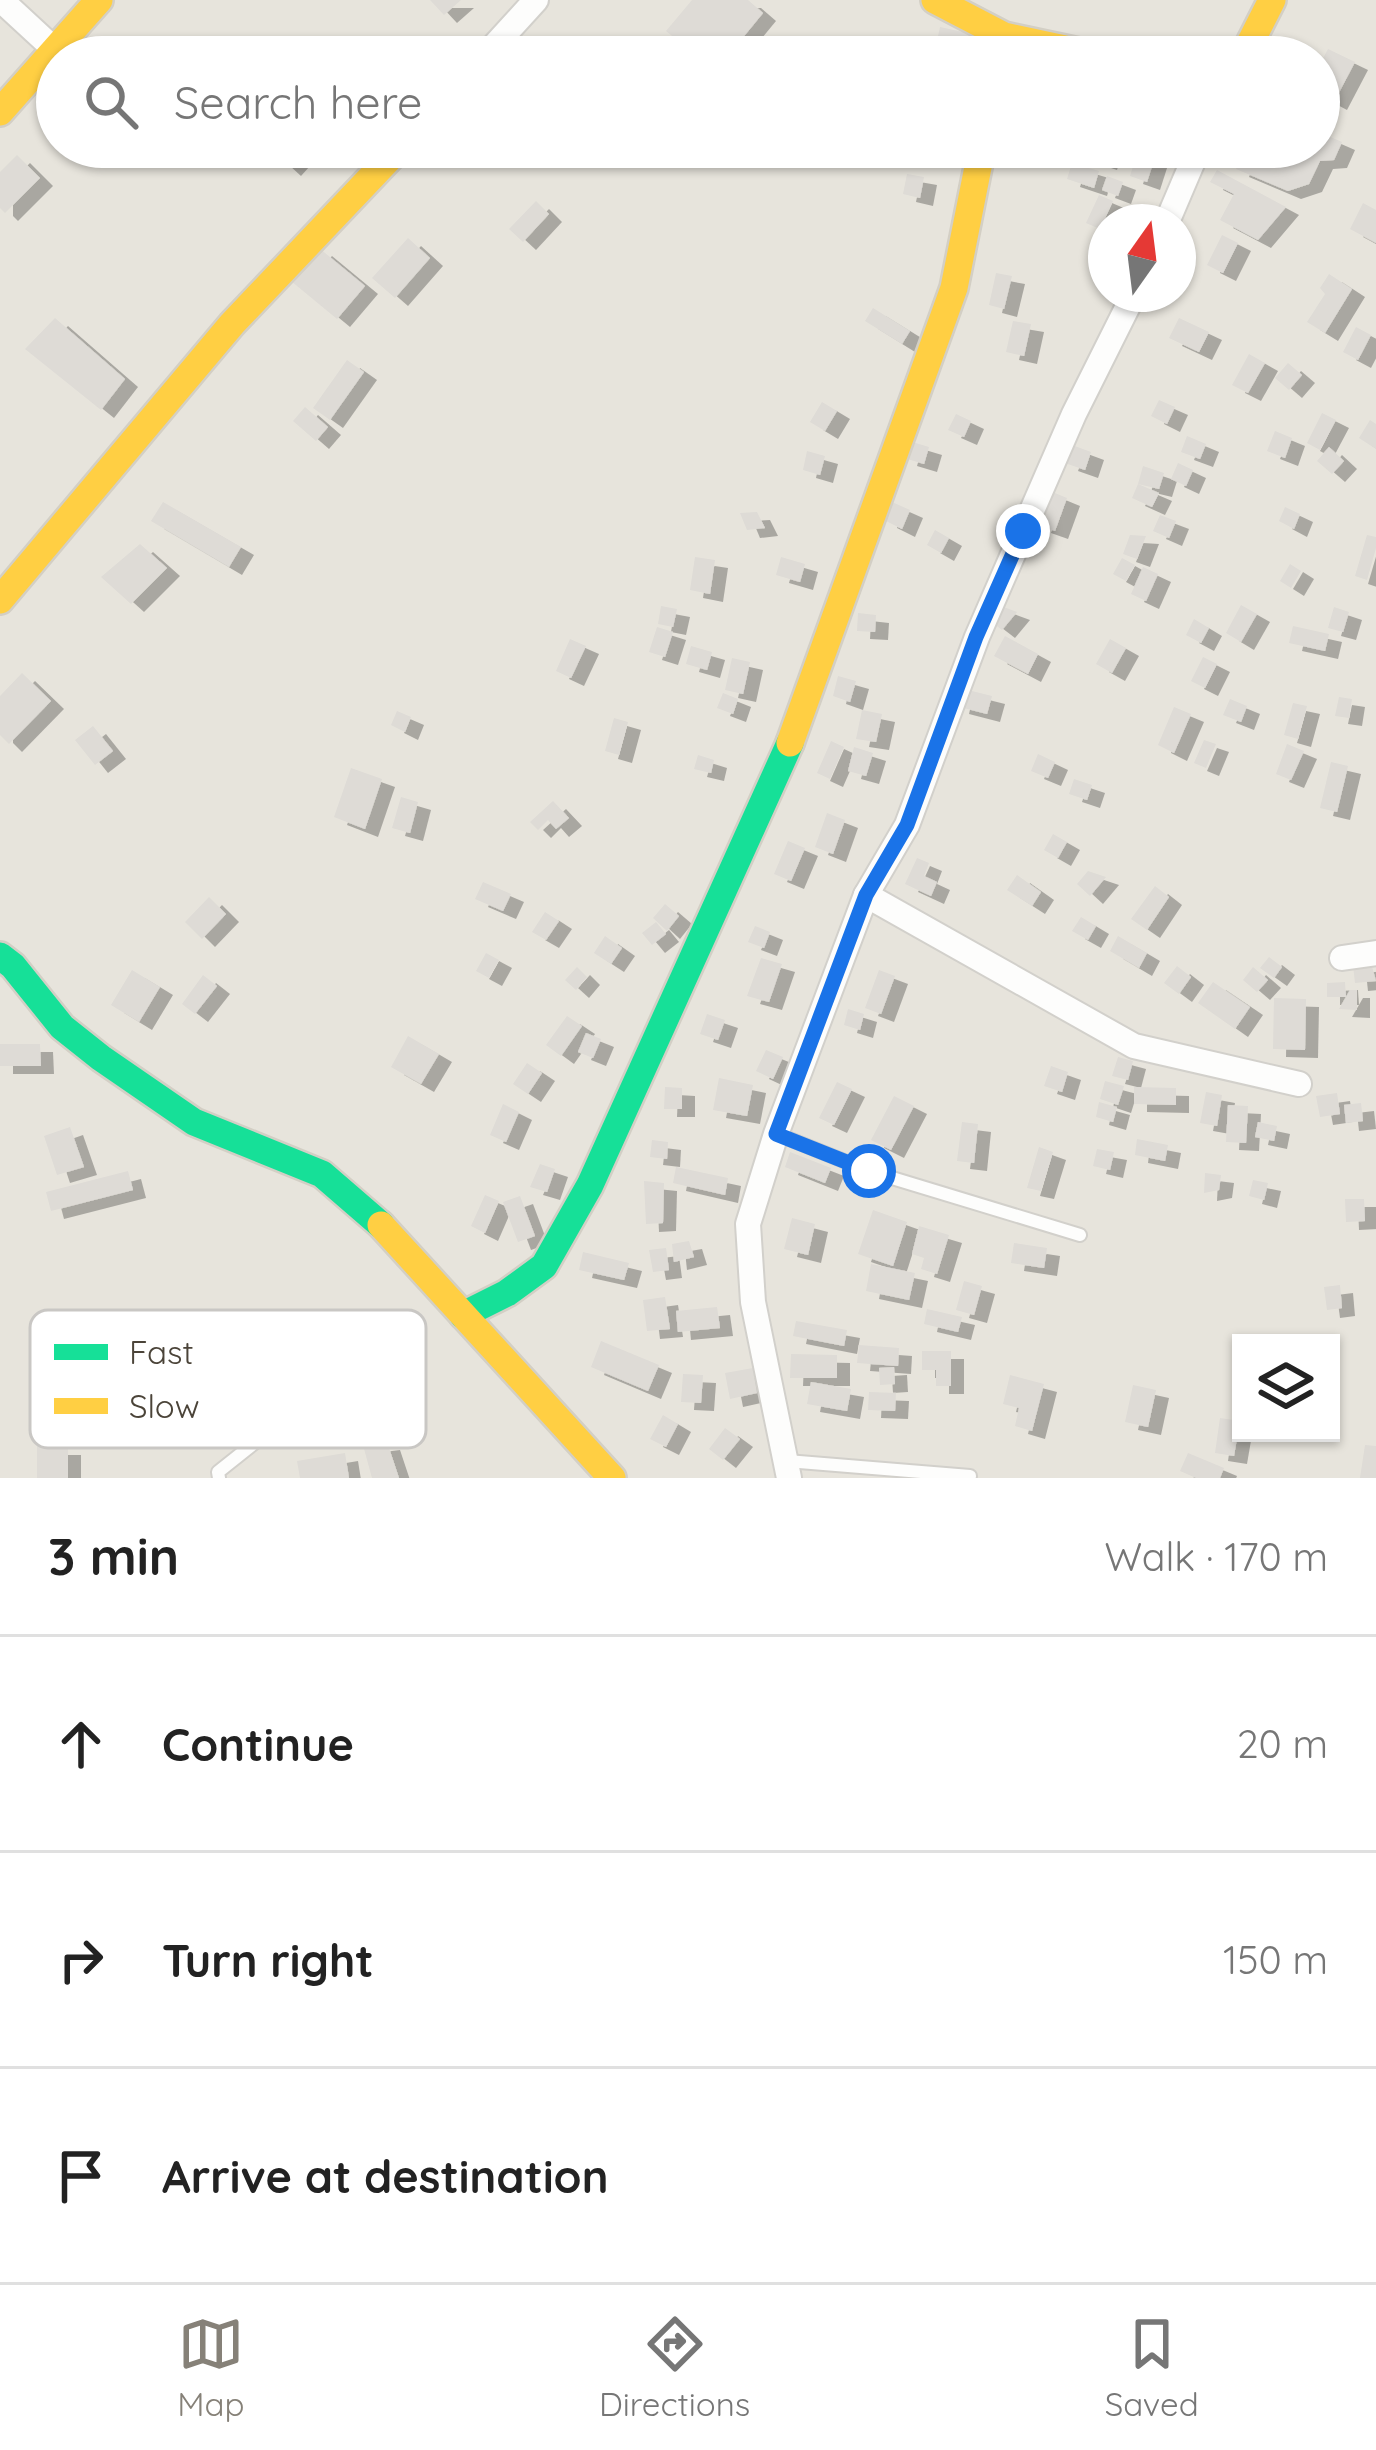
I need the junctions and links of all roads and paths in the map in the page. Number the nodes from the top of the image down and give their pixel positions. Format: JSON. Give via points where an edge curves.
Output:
{"nodes":[{"id":1,"x":1,"y":0,"type":"edge"},
{"id":2,"x":99,"y":0,"type":"edge"},
{"id":3,"x":536,"y":0,"type":"edge"},
{"id":4,"x":935,"y":0,"type":"edge"},
{"id":5,"x":1272,"y":0,"type":"edge"},
{"id":6,"x":40,"y":36,"type":"edge"},
{"id":7,"x":66,"y":36,"type":"edge"},
{"id":8,"x":503,"y":36,"type":"edge"},
{"id":9,"x":987,"y":36,"type":"edge"},
{"id":10,"x":1254,"y":36,"type":"edge"},
{"id":11,"x":36,"y":70,"type":"edge"},
{"id":12,"x":0,"y":112,"type":"edge"},
{"id":13,"x":380,"y":168,"type":"edge"},
{"id":14,"x":978,"y":168,"type":"edge"},
{"id":15,"x":1190,"y":168,"type":"edge"},
{"id":16,"x":1175,"y":204,"type":"edge"},
{"id":17,"x":1125,"y":312,"type":"edge"},
{"id":18,"x":0,"y":600,"type":"edge"},
{"id":19,"x":866,"y":895,"type":"junction"},
{"id":20,"x":1376,"y":953,"type":"edge"},
{"id":21,"x":0,"y":956,"type":"edge"},
{"id":22,"x":1342,"y":958,"type":"dead end"},
{"id":23,"x":1299,"y":1084,"type":"dead end"},
{"id":24,"x":776,"y":1134,"type":"junction"},
{"id":25,"x":1080,"y":1234,"type":"dead end"},
{"id":26,"x":463,"y":1316,"type":"junction"},
{"id":27,"x":248,"y":1448,"type":"edge"},
{"id":28,"x":788,"y":1470,"type":"edge"},
{"id":29,"x":970,"y":1476,"type":"edge"},
{"id":30,"x":219,"y":1478,"type":"edge"},
{"id":31,"x":612,"y":1478,"type":"edge"}],
"edges":[{"from":1,"to":6,"type":"street"},
{"from":2,"to":7,"type":"street"},
{"from":3,"to":8,"type":"street"},
{"from":4,"to":9,"type":"street"},
{"from":5,"to":10,"type":"street"},
{"from":11,"to":12,"type":"street"},
{"from":13,"to":18,"type":"street","via":[[220,337]]},
{"from":14,"to":26,"type":"street","via":[[954,288],[778,777],[590,1185],[544,1266]]},
{"from":15,"to":16,"type":"street"},
{"from":17,"to":19,"type":"street","via":[[976,637],[907,825]]},
{"from":19,"to":23,"type":"street","via":[[1134,1046]]},
{"from":19,"to":24,"type":"street"},
{"from":20,"to":22,"type":"street"},
{"from":21,"to":26,"type":"street","via":[[62,1028],[194,1122],[322,1174],[367,1209]]},
{"from":24,"to":25,"type":"lane","via":[[869,1171]]},
{"from":24,"to":28,"type":"street","via":[[748,1224],[754,1302]]},
{"from":26,"to":31,"type":"street"},
{"from":27,"to":30,"type":"lane"},
{"from":28,"to":29,"type":"lane"}]}
